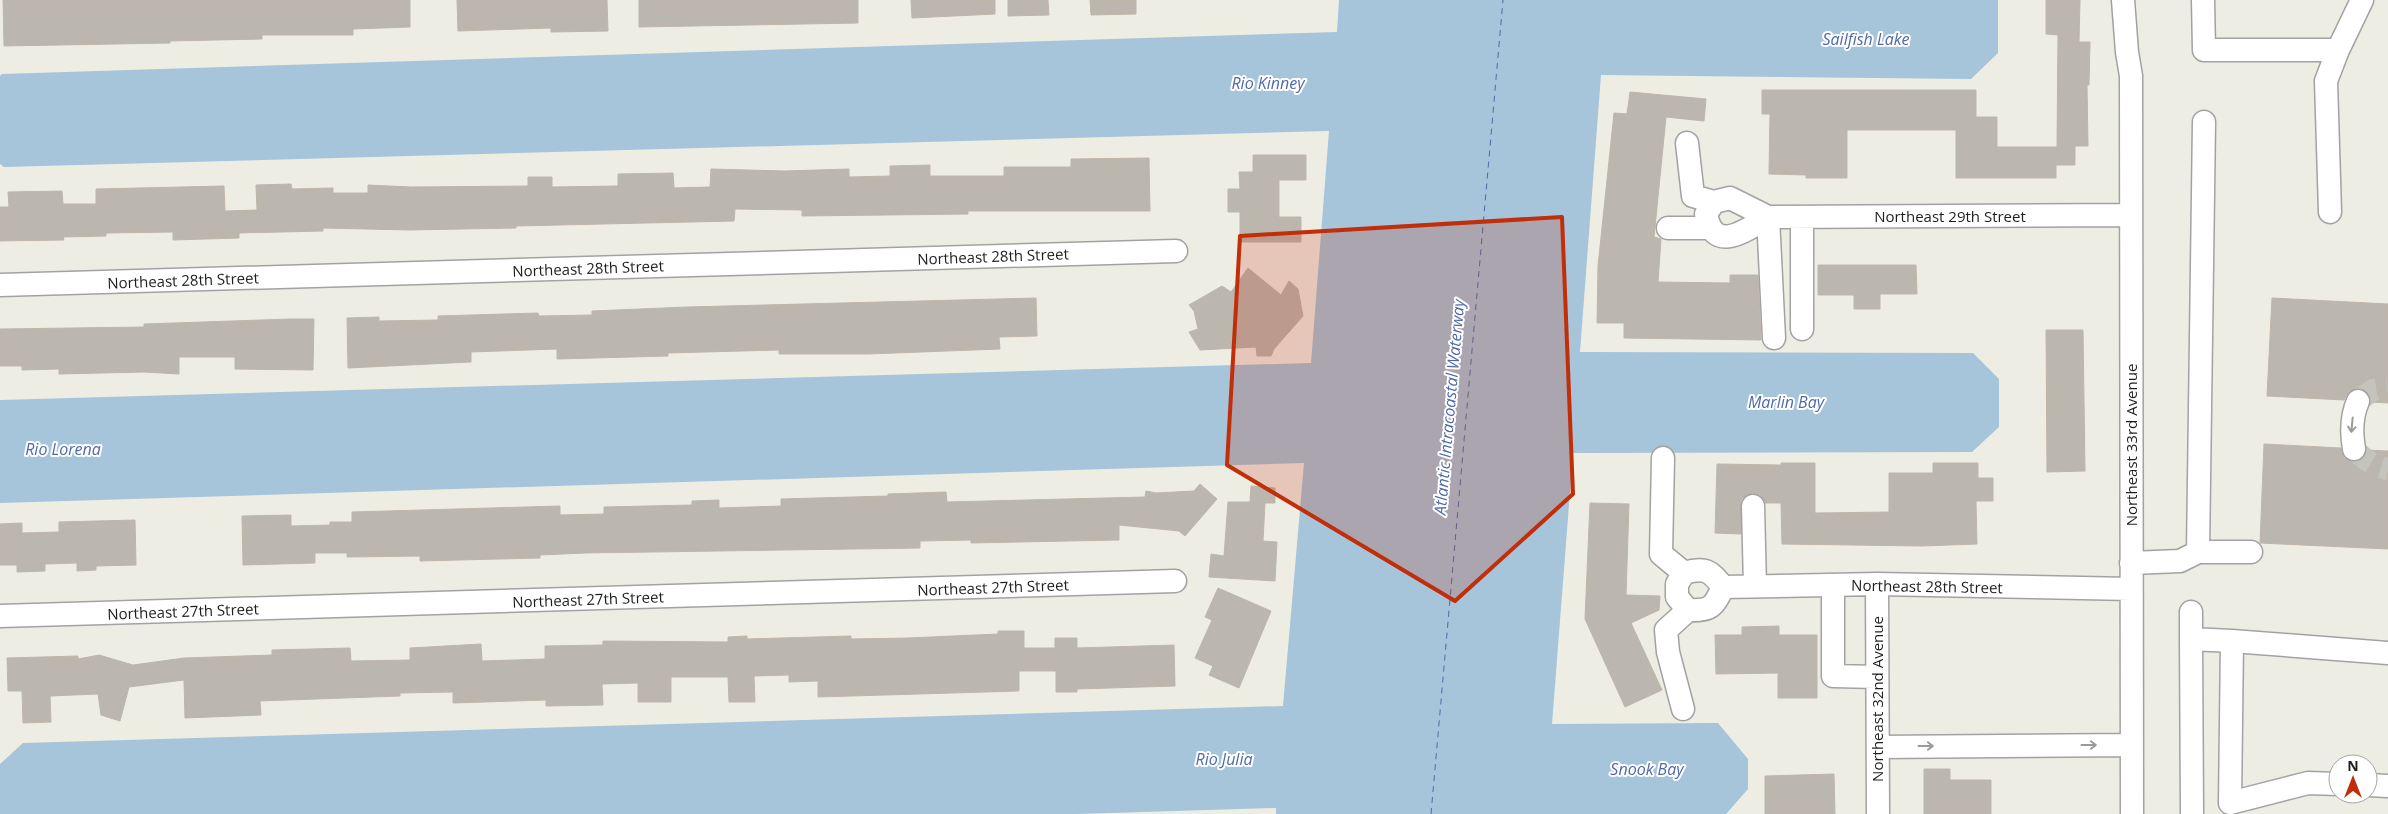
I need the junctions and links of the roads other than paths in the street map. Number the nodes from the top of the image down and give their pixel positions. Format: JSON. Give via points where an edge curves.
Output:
{"nodes":[{"id":1,"x":2124,"y":0,"type":"edge"},
{"id":2,"x":2139,"y":0,"type":"edge"},
{"id":3,"x":2203,"y":0,"type":"edge"},
{"id":4,"x":2362,"y":0,"type":"edge"},
{"id":5,"x":2338,"y":50,"type":"junction"},
{"id":6,"x":2131,"y":76,"type":"junction"},
{"id":7,"x":2204,"y":122,"type":"dead end"},
{"id":8,"x":1687,"y":143,"type":"dead end"},
{"id":9,"x":1714,"y":202,"type":"junction"},
{"id":10,"x":2330,"y":212,"type":"dead end"},
{"id":11,"x":2131,"y":215,"type":"junction"},
{"id":12,"x":1768,"y":217,"type":"junction"},
{"id":13,"x":1802,"y":217,"type":"junction"},
{"id":14,"x":1668,"y":228,"type":"dead end"},
{"id":15,"x":1708,"y":228,"type":"junction"},
{"id":16,"x":1176,"y":250,"type":"dead end"},
{"id":17,"x":0,"y":285,"type":"edge"},
{"id":18,"x":1802,"y":329,"type":"dead end"},
{"id":19,"x":1774,"y":338,"type":"dead end"},
{"id":20,"x":2358,"y":401,"type":"dead end"},
{"id":21,"x":2354,"y":449,"type":"dead end"},
{"id":22,"x":1663,"y":458,"type":"dead end"},
{"id":23,"x":1753,"y":506,"type":"dead end"},
{"id":24,"x":2198,"y":552,"type":"junction"},
{"id":25,"x":2251,"y":552,"type":"dead end"},
{"id":26,"x":2131,"y":563,"type":"junction"},
{"id":27,"x":1684,"y":573,"type":"junction"},
{"id":28,"x":1175,"y":581,"type":"dead end"},
{"id":29,"x":1877,"y":584,"type":"junction"},
{"id":30,"x":1833,"y":585,"type":"junction"},
{"id":31,"x":1754,"y":586,"type":"junction"},
{"id":32,"x":1723,"y":587,"type":"junction"},
{"id":33,"x":2131,"y":589,"type":"junction"},
{"id":34,"x":1688,"y":610,"type":"junction"},
{"id":35,"x":2191,"y":612,"type":"dead end"},
{"id":36,"x":0,"y":616,"type":"edge"},
{"id":37,"x":2191,"y":639,"type":"junction"},
{"id":38,"x":2232,"y":641,"type":"junction"},
{"id":39,"x":2388,"y":653,"type":"edge"},
{"id":40,"x":1877,"y":677,"type":"junction"},
{"id":41,"x":1683,"y":709,"type":"dead end"},
{"id":42,"x":2132,"y":745,"type":"junction"},
{"id":43,"x":1878,"y":747,"type":"junction"},
{"id":44,"x":2328,"y":784,"type":"edge"},
{"id":45,"x":2230,"y":808,"type":"edge"},
{"id":46,"x":1878,"y":814,"type":"edge"},
{"id":47,"x":2132,"y":814,"type":"edge"},
{"id":48,"x":2192,"y":814,"type":"edge"}],
"edges":[{"from":1,"to":6,"type":"street","name":"Northeast 33rd Avenue"},
{"from":2,"to":6,"type":"street","name":"Northeast 33rd Avenue"},
{"from":3,"to":5,"type":"street","via":[[2204,50]]},
{"from":4,"to":5,"type":"street"},
{"from":5,"to":10,"type":"street","via":[[2326,81]]},
{"from":6,"to":11,"type":"street","name":"Northeast 33rd Avenue"},
{"from":7,"to":24,"type":"street"},
{"from":8,"to":9,"type":"street","via":[[1693,196]]},
{"from":9,"to":12,"type":"street","via":[[1730,198]]},
{"from":9,"to":15,"type":"street","via":[[1706,214]]},
{"from":11,"to":13,"type":"street","name":"Northeast 29th Street"},
{"from":11,"to":26,"type":"street","name":"Northeast 33rd Avenue"},
{"from":12,"to":13,"type":"street","name":"Northeast 29th Street"},
{"from":12,"to":15,"type":"street","via":[[1732,237],[1717,235]]},
{"from":12,"to":19,"type":"street"},
{"from":13,"to":18,"type":"street"},
{"from":14,"to":15,"type":"street"},
{"from":16,"to":17,"type":"street","name":"Northeast 28th Street"},
{"from":20,"to":21,"type":"street","one_way":true,"via":[[2353,412],[2351,435]]},
{"from":22,"to":27,"type":"street","via":[[1661,554]]},
{"from":23,"to":31,"type":"street"},
{"from":24,"to":25,"type":"street"},
{"from":24,"to":26,"type":"street","via":[[2180,561]]},
{"from":26,"to":33,"type":"street","name":"Northeast 33rd Avenue"},
{"from":27,"to":32,"type":"street","via":[[1698,569],[1712,573]]},
{"from":27,"to":34,"type":"street","via":[[1677,584],[1677,597]]},
{"from":28,"to":36,"type":"street","name":"Northeast 27th Street"},
{"from":29,"to":30,"type":"street","name":"Northeast 28th Street"},
{"from":29,"to":33,"type":"street","name":"Northeast 28th Street"},
{"from":29,"to":40,"type":"street","name":"Northeast 32nd Avenue"},
{"from":30,"to":31,"type":"street","name":"Northeast 28th Street"},
{"from":30,"to":40,"type":"street","via":[[1834,676]]},
{"from":31,"to":32,"type":"street","name":"Northeast 28th Street"},
{"from":32,"to":34,"type":"street","via":[[1715,604],[1704,610]]},
{"from":33,"to":42,"type":"street","name":"Northeast 33rd Avenue"},
{"from":34,"to":41,"type":"street","via":[[1666,630],[1668,652]]},
{"from":35,"to":37,"type":"street"},
{"from":37,"to":38,"type":"street"},
{"from":37,"to":48,"type":"street"},
{"from":38,"to":39,"type":"street"},
{"from":38,"to":45,"type":"street"},
{"from":40,"to":43,"type":"street","name":"Northeast 32nd Avenue"},
{"from":43,"to":42,"type":"street","one_way":true},
{"from":42,"to":47,"type":"street","name":"Northeast 33rd Avenue"},
{"from":43,"to":46,"type":"street","name":"Northeast 32nd Avenue"},
{"from":44,"to":45,"type":"street","via":[[2308,783]]}]}
